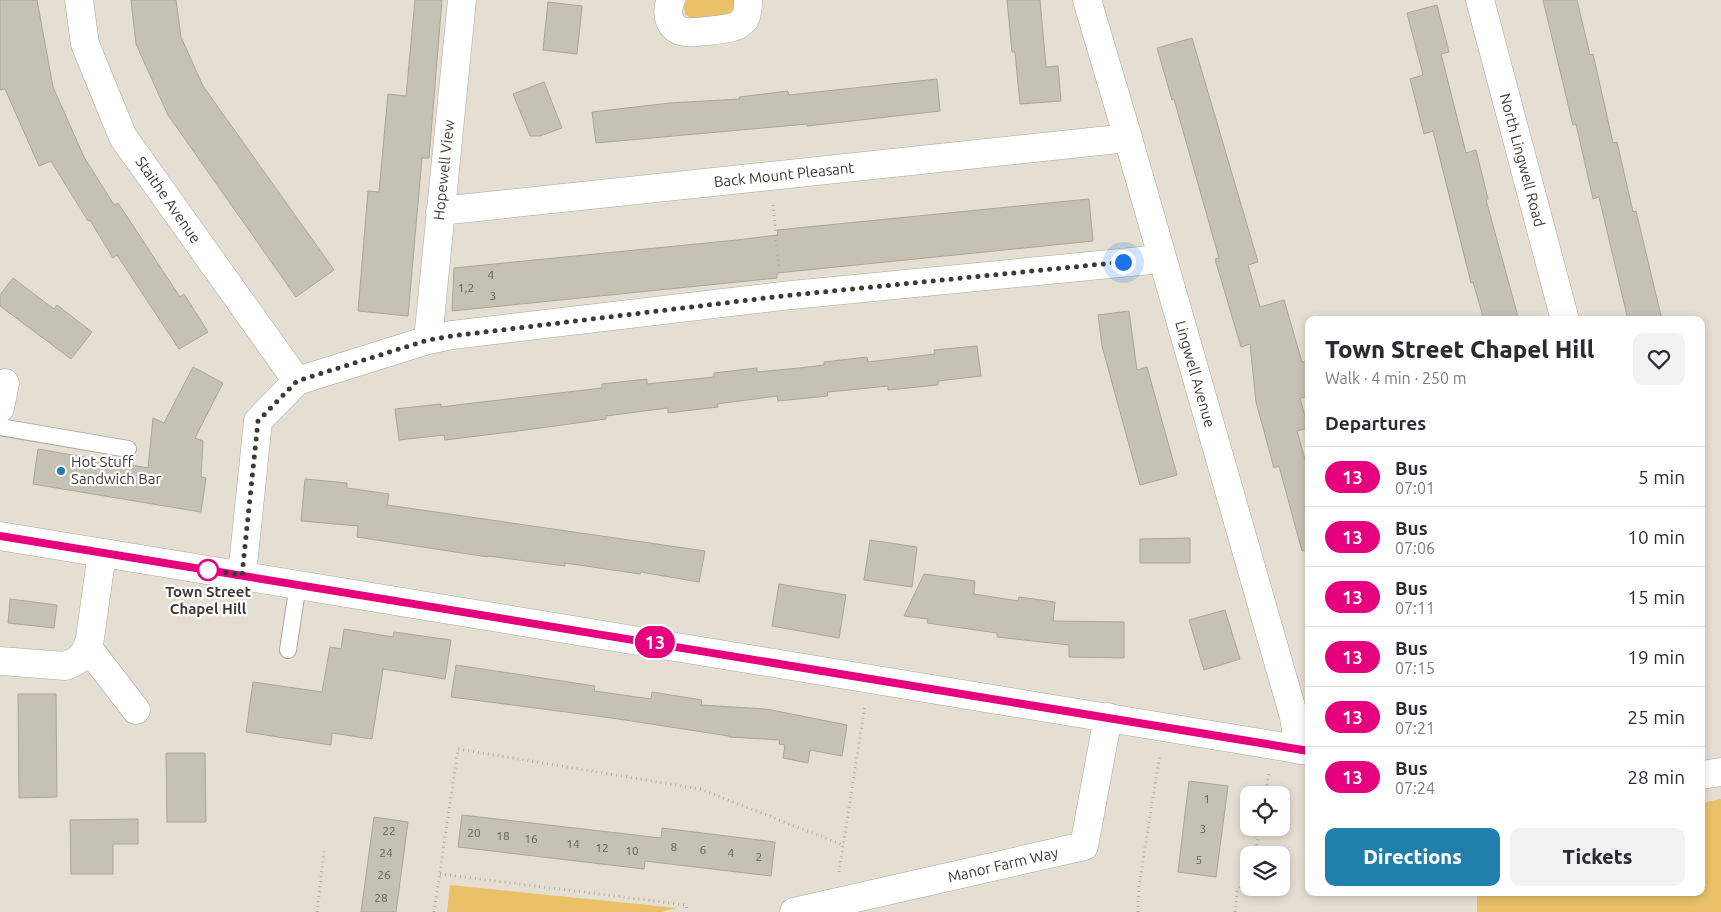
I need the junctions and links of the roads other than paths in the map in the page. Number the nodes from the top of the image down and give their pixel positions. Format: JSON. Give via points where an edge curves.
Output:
{"nodes":[{"id":1,"x":79,"y":0,"type":"edge"},
{"id":2,"x":462,"y":0,"type":"edge"},
{"id":3,"x":671,"y":0,"type":"edge"},
{"id":4,"x":748,"y":0,"type":"edge"},
{"id":5,"x":1086,"y":0,"type":"edge"},
{"id":6,"x":1480,"y":0,"type":"edge"},
{"id":7,"x":1128,"y":138,"type":"junction"},
{"id":8,"x":440,"y":211,"type":"junction"},
{"id":9,"x":1161,"y":259,"type":"junction"},
{"id":10,"x":1563,"y":316,"type":"edge"},
{"id":11,"x":428,"y":340,"type":"junction"},
{"id":12,"x":297,"y":381,"type":"junction"},
{"id":13,"x":0,"y":426,"type":"edge"},
{"id":14,"x":128,"y":449,"type":"dead end"},
{"id":15,"x":0,"y":536,"type":"edge"},
{"id":16,"x":102,"y":553,"type":"junction"},
{"id":17,"x":242,"y":575,"type":"junction"},
{"id":18,"x":298,"y":584,"type":"junction"},
{"id":19,"x":88,"y":648,"type":"junction"},
{"id":20,"x":288,"y":650,"type":"dead end"},
{"id":21,"x":0,"y":661,"type":"edge"},
{"id":22,"x":136,"y":710,"type":"dead end"},
{"id":23,"x":1108,"y":717,"type":"junction"},
{"id":24,"x":1304,"y":750,"type":"edge"},
{"id":25,"x":1721,"y":772,"type":"edge"},
{"id":26,"x":1705,"y":774,"type":"edge"},
{"id":27,"x":794,"y":912,"type":"edge"}],
"edges":[{"from":1,"to":12,"type":"street","name":"Staithe Avenue","via":[[85,44],[123,137]]},
{"from":2,"to":8,"type":"street","name":"Hopewell View"},
{"from":3,"to":4,"type":"street","via":[[668,7],[670,21],[674,27],[686,32],[735,27],[745,19]]},
{"from":5,"to":7,"type":"street","name":"Lingwell Avenue"},
{"from":6,"to":10,"type":"street","name":"North Lingwell Road"},
{"from":7,"to":8,"type":"street","name":"Back Mount Pleasant"},
{"from":7,"to":9,"type":"street","name":"Lingwell Avenue"},
{"from":8,"to":11,"type":"street","name":"Hopewell View"},
{"from":9,"to":11,"type":"street","via":[[782,296]]},
{"from":9,"to":24,"type":"street","name":"Lingwell Avenue"},
{"from":11,"to":12,"type":"street"},
{"from":12,"to":17,"type":"street","via":[[258,421]]},
{"from":13,"to":14,"type":"lane"},
{"from":15,"to":16,"type":"street"},
{"from":16,"to":17,"type":"street"},
{"from":16,"to":19,"type":"street"},
{"from":17,"to":18,"type":"street"},
{"from":18,"to":20,"type":"lane"},
{"from":18,"to":23,"type":"street"},
{"from":19,"to":21,"type":"street","via":[[82,657],[65,666]]},
{"from":19,"to":22,"type":"street"},
{"from":23,"to":24,"type":"street"},
{"from":23,"to":27,"type":"street","name":"Manor Farm Way","via":[[1084,846]]},
{"from":25,"to":26,"type":"street"}]}
